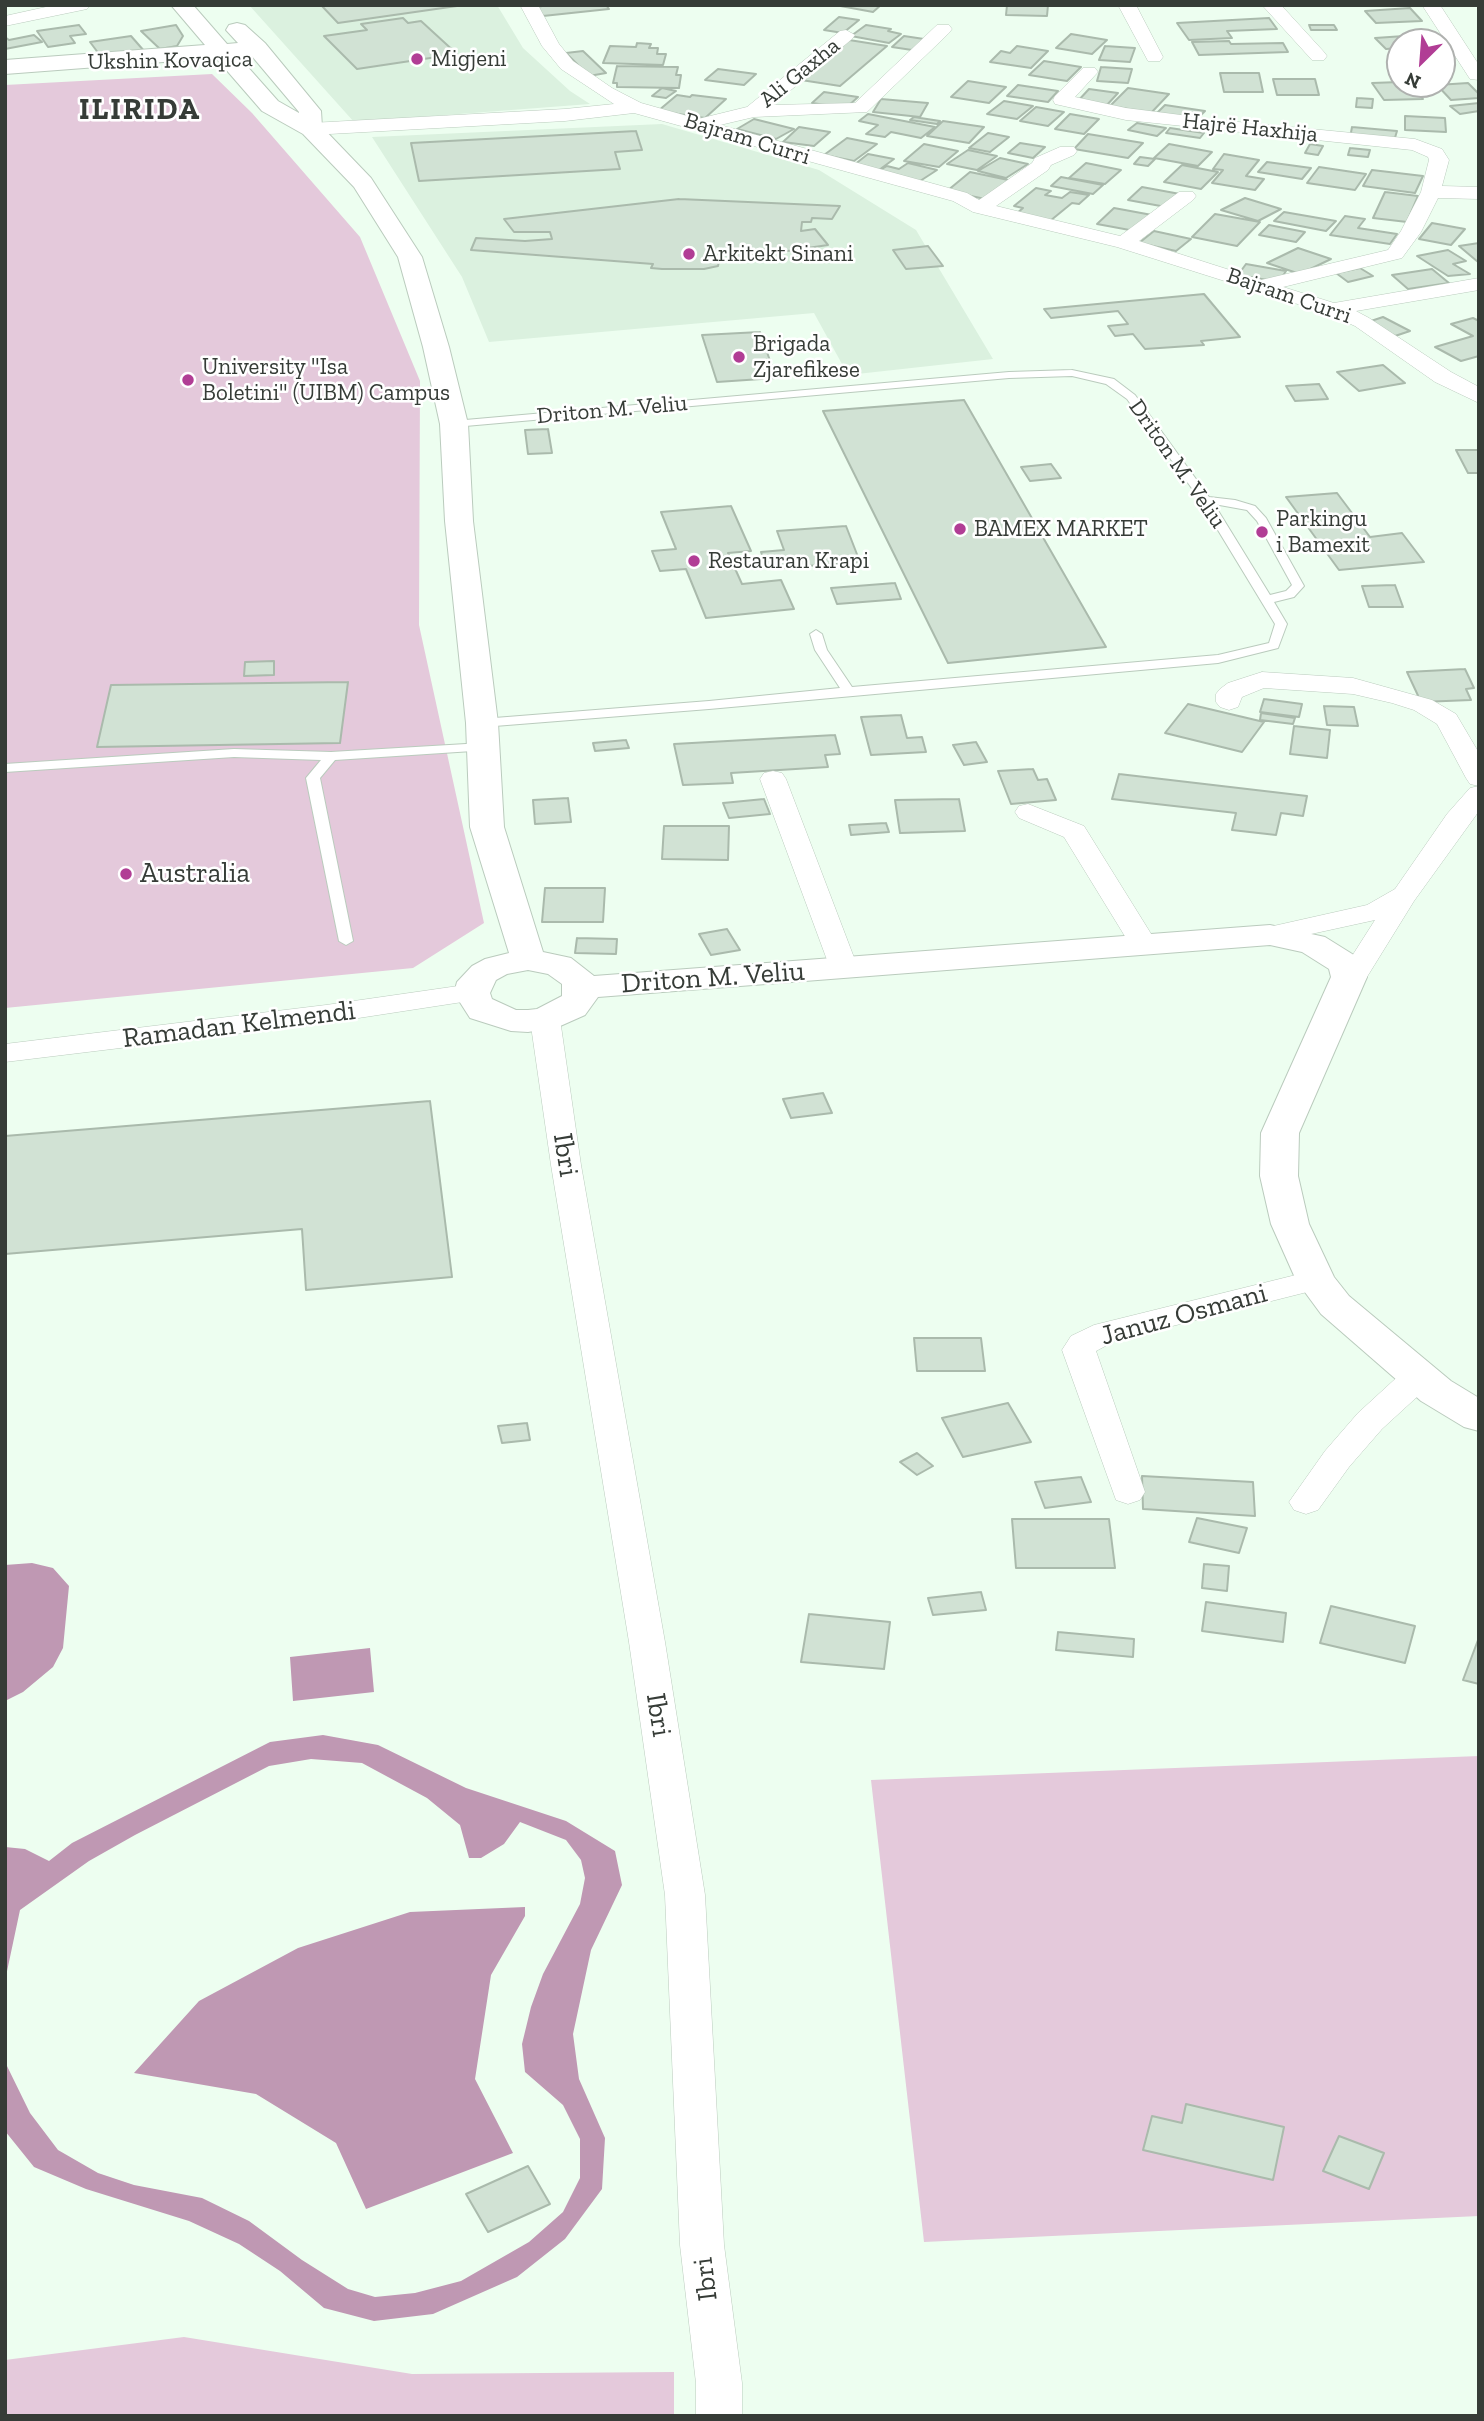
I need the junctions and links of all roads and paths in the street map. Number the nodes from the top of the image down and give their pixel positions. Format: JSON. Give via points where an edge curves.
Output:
{"nodes":[{"id":1,"x":81,"y":5,"type":"edge"},
{"id":2,"x":181,"y":5,"type":"edge"},
{"id":3,"x":529,"y":5,"type":"edge"},
{"id":4,"x":1127,"y":5,"type":"edge"},
{"id":5,"x":1271,"y":5,"type":"edge"},
{"id":6,"x":1431,"y":5,"type":"edge"},
{"id":7,"x":221,"y":13,"type":"dead end"},
{"id":8,"x":5,"y":21,"type":"edge"},
{"id":9,"x":943,"y":29,"type":"dead end"},
{"id":10,"x":846,"y":35,"type":"dead end"},
{"id":11,"x":261,"y":54,"type":"junction"},
{"id":12,"x":1318,"y":56,"type":"dead end"},
{"id":13,"x":226,"y":57,"type":"junction"},
{"id":14,"x":1154,"y":57,"type":"dead end"},
{"id":15,"x":5,"y":67,"type":"edge"},
{"id":16,"x":1089,"y":72,"type":"dead end"},
{"id":17,"x":1476,"y":75,"type":"dead end"},
{"id":18,"x":634,"y":107,"type":"junction"},
{"id":19,"x":754,"y":111,"type":"junction"},
{"id":20,"x":700,"y":124,"type":"junction"},
{"id":21,"x":311,"y":129,"type":"junction"},
{"id":22,"x":1067,"y":151,"type":"dead end"},
{"id":23,"x":1430,"y":192,"type":"junction"},
{"id":24,"x":1479,"y":193,"type":"edge"},
{"id":25,"x":1186,"y":196,"type":"dead end"},
{"id":26,"x":980,"y":208,"type":"junction"},
{"id":27,"x":1124,"y":243,"type":"junction"},
{"id":28,"x":1479,"y":284,"type":"edge"},
{"id":29,"x":1264,"y":285,"type":"junction"},
{"id":30,"x":1334,"y":309,"type":"junction"},
{"id":31,"x":1479,"y":370,"type":"edge"},
{"id":32,"x":1443,"y":377,"type":"junction"},
{"id":33,"x":1479,"y":396,"type":"edge"},
{"id":34,"x":454,"y":424,"type":"junction"},
{"id":35,"x":1206,"y":500,"type":"junction"},
{"id":36,"x":1266,"y":600,"type":"junction"},
{"id":37,"x":816,"y":634,"type":"dead end"},
{"id":38,"x":849,"y":691,"type":"junction"},
{"id":39,"x":1229,"y":702,"type":"dead end"},
{"id":40,"x":482,"y":735,"type":"junction"},
{"id":41,"x":331,"y":756,"type":"junction"},
{"id":42,"x":5,"y":768,"type":"edge"},
{"id":43,"x":1479,"y":778,"type":"edge"},
{"id":44,"x":773,"y":779,"type":"dead end"},
{"id":45,"x":1479,"y":794,"type":"edge"},
{"id":46,"x":1028,"y":812,"type":"dead end"},
{"id":47,"x":1405,"y":895,"type":"junction"},
{"id":48,"x":1270,"y":935,"type":"junction"},
{"id":49,"x":346,"y":941,"type":"dead end"},
{"id":50,"x":1144,"y":945,"type":"junction"},
{"id":51,"x":528,"y":960,"type":"junction"},
{"id":52,"x":844,"y":968,"type":"junction"},
{"id":53,"x":581,"y":988,"type":"junction"},
{"id":54,"x":472,"y":993,"type":"junction"},
{"id":55,"x":1339,"y":1000,"type":"junction"},
{"id":56,"x":545,"y":1019,"type":"junction"},
{"id":57,"x":5,"y":1053,"type":"edge"},
{"id":58,"x":1316,"y":1280,"type":"junction"},
{"id":59,"x":1418,"y":1377,"type":"junction"},
{"id":60,"x":1479,"y":1417,"type":"edge"},
{"id":61,"x":1128,"y":1492,"type":"dead end"},
{"id":62,"x":1306,"y":1502,"type":"dead end"},
{"id":63,"x":719,"y":2399,"type":"edge"}],
"edges":[{"from":1,"to":8,"type":"street"},
{"from":2,"to":13,"type":"street"},
{"from":3,"to":18,"type":"street","name":"Bajram Curri","via":[[566,65]]},
{"from":4,"to":14,"type":"street"},
{"from":5,"to":12,"type":"street"},
{"from":6,"to":17,"type":"street"},
{"from":7,"to":11,"type":"street"},
{"from":9,"to":19,"type":"street","name":"Ali Gaxha","via":[[860,107]]},
{"from":10,"to":19,"type":"street","name":"Ali Gaxha"},
{"from":11,"to":13,"type":"street","name":"Ukshin Kovaqica"},
{"from":11,"to":21,"type":"street","via":[[310,111]]},
{"from":13,"to":15,"type":"street","name":"Ukshin Kovaqica"},
{"from":13,"to":21,"type":"street","via":[[270,106]]},
{"from":16,"to":23,"type":"street","name":"Hajrë Haxhija","via":[[1062,100],[1203,124],[1426,147],[1439,160]]},
{"from":18,"to":20,"type":"street","name":"Bajram Curri"},
{"from":18,"to":21,"type":"street","name":"Bajram Curri"},
{"from":19,"to":20,"type":"street","name":"Ali Gaxha"},
{"from":20,"to":26,"type":"street","name":"Bajram Curri","via":[[960,197]]},
{"from":21,"to":34,"type":"street","via":[[363,183],[410,257]]},
{"from":22,"to":26,"type":"street","via":[[1042,162]]},
{"from":23,"to":24,"type":"street"},
{"from":23,"to":29,"type":"street","name":"Hajrë Haxhija","via":[[1395,254]]},
{"from":25,"to":27,"type":"street"},
{"from":26,"to":27,"type":"street","name":"Bajram Curri"},
{"from":27,"to":29,"type":"street","name":"Bajram Curri"},
{"from":28,"to":30,"type":"street"},
{"from":29,"to":30,"type":"street","name":"Bajram Curri"},
{"from":30,"to":32,"type":"street","name":"Bajram Curri","via":[[1362,322]]},
{"from":31,"to":32,"type":"street"},
{"from":32,"to":33,"type":"street","name":"Bajram Curri"},
{"from":34,"to":35,"type":"lane","name":"Driton M. Veliu","via":[[1072,373],[1110,381],[1131,397]]},
{"from":34,"to":40,"type":"street","via":[[459,521]]},
{"from":35,"to":36,"type":"lane","name":"Driton M. Veliu"},
{"from":35,"to":36,"type":"lane","via":[[1251,508],[1262,520],[1298,586],[1290,594]]},
{"from":36,"to":38,"type":"lane","name":"Driton M. Veliu","via":[[1281,624],[1274,645],[1219,659]]},
{"from":37,"to":38,"type":"lane","via":[[821,650]]},
{"from":38,"to":40,"type":"lane","name":"Driton M. Veliu"},
{"from":39,"to":43,"type":"street","via":[[1237,688],[1262,680],[1353,687],[1401,698],[1447,719]]},
{"from":40,"to":41,"type":"lane","name":"Driton M. Veliu"},
{"from":40,"to":51,"type":"street","via":[[487,827]]},
{"from":41,"to":42,"type":"lane","name":"Driton M. Veliu","via":[[234,752]]},
{"from":41,"to":49,"type":"lane","via":[[313,778]]},
{"from":44,"to":52,"type":"street","name":"Driton M. Veliu"},
{"from":45,"to":47,"type":"street"},
{"from":46,"to":50,"type":"street","via":[[1073,832]]},
{"from":47,"to":48,"type":"street","via":[[1360,916]]},
{"from":47,"to":55,"type":"street"},
{"from":48,"to":50,"type":"street","name":"Driton M. Veliu"},
{"from":48,"to":55,"type":"street","via":[[1313,944],[1345,964],[1349,977]]},
{"from":50,"to":52,"type":"street","name":"Driton M. Veliu"},
{"from":51,"to":53,"type":"street","via":[[559,965],[578,979]]},
{"from":51,"to":54,"type":"street","via":[[512,961],[484,973]]},
{"from":52,"to":53,"type":"street","name":"Driton M. Veliu"},
{"from":53,"to":56,"type":"street","via":[[572,1007]]},
{"from":54,"to":56,"type":"street","via":[[475,1002],[496,1017]]},
{"from":54,"to":57,"type":"street","name":"Ramadan Kelmendi"},
{"from":55,"to":58,"type":"street","via":[[1280,1133],[1279,1176],[1290,1224]]},
{"from":56,"to":63,"type":"street","name":"Ibri","via":[[685,1895],[702,2245]]},
{"from":58,"to":59,"type":"street","via":[[1335,1305]]},
{"from":58,"to":61,"type":"street","name":"Januz Osmani","via":[[1106,1332],[1083,1344],[1079,1350]]},
{"from":59,"to":60,"type":"street"},
{"from":59,"to":62,"type":"street","via":[[1370,1420]]}]}
